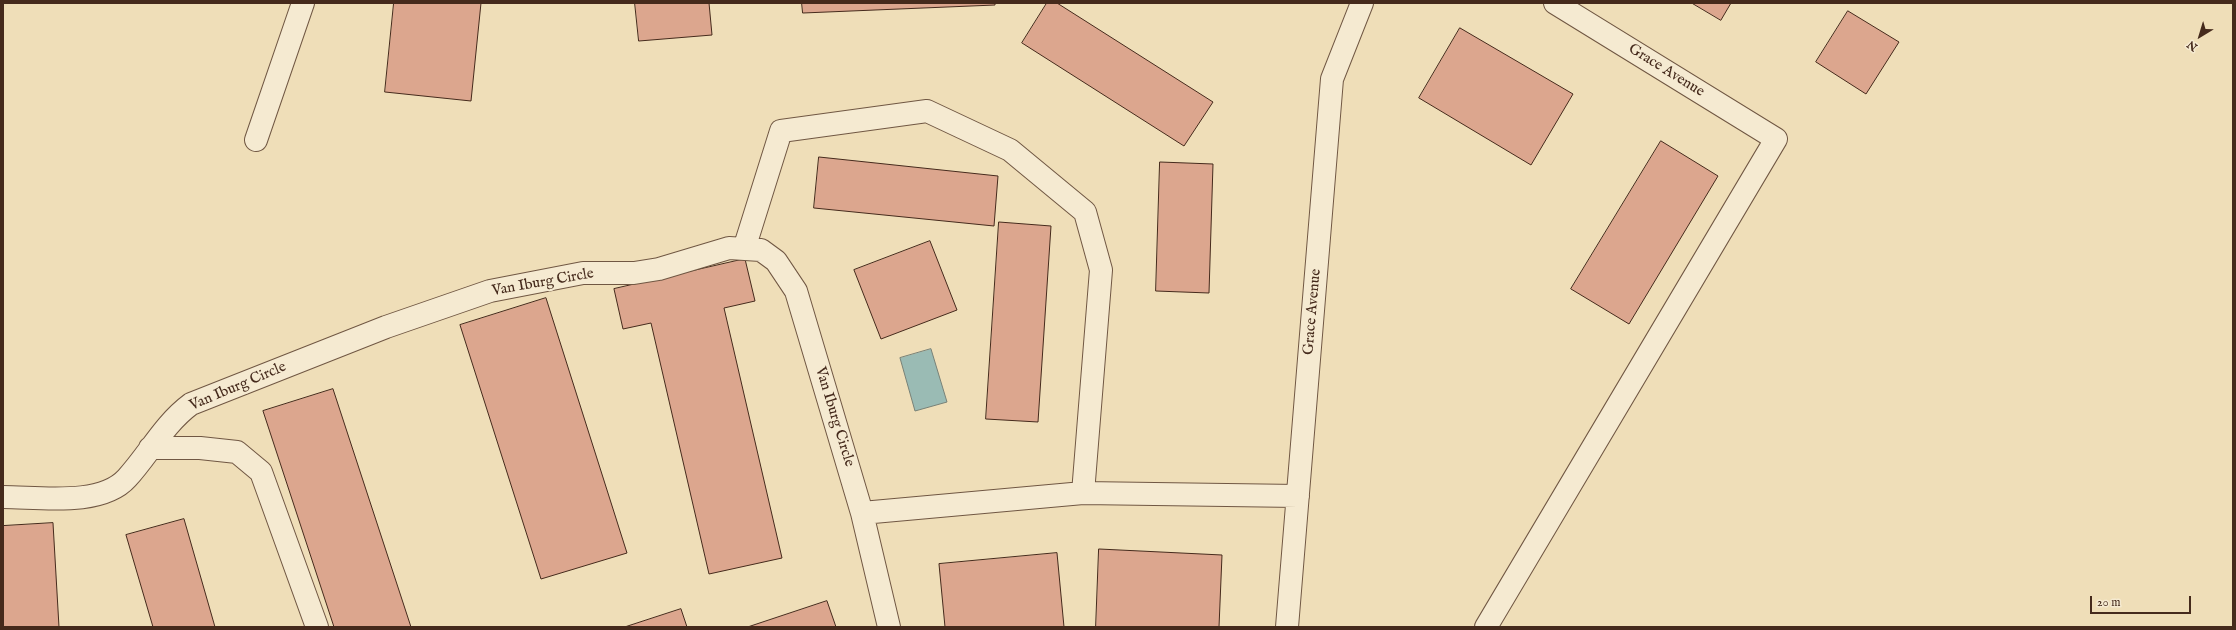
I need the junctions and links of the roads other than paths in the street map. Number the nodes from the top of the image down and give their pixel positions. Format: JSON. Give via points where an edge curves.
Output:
{"nodes":[{"id":1,"x":303,"y":3,"type":"edge"},
{"id":2,"x":1362,"y":3,"type":"edge"},
{"id":3,"x":1555,"y":3,"type":"edge"},
{"id":4,"x":256,"y":140,"type":"dead end"},
{"id":5,"x":744,"y":249,"type":"junction"},
{"id":6,"x":150,"y":448,"type":"junction"},
{"id":7,"x":1083,"y":493,"type":"junction"},
{"id":8,"x":1298,"y":496,"type":"junction"},
{"id":9,"x":3,"y":497,"type":"edge"},
{"id":10,"x":862,"y":513,"type":"junction"},
{"id":11,"x":317,"y":627,"type":"edge"},
{"id":12,"x":889,"y":627,"type":"edge"},
{"id":13,"x":1287,"y":627,"type":"edge"},
{"id":14,"x":1486,"y":627,"type":"edge"}],
"edges":[{"from":1,"to":4,"type":"street"},
{"from":2,"to":8,"type":"street","name":"Grace Avenue","via":[[1332,78]]},
{"from":3,"to":14,"type":"street","name":"Grace Avenue","via":[[1776,139]]},
{"from":5,"to":6,"type":"street","name":"Van Iburg Circle","via":[[729,248],[659,269],[634,273],[583,273],[490,291],[386,327],[191,404],[176,415]]},
{"from":5,"to":7,"type":"street","via":[[781,131],[927,111],[1010,150],[1085,212],[1101,270]]},
{"from":5,"to":10,"type":"street","name":"Van Iburg Circle","via":[[761,250],[776,261],[796,291]]},
{"from":6,"to":9,"type":"street","name":"Van Iburg Circle","via":[[126,479],[109,491],[84,498]]},
{"from":6,"to":11,"type":"street","via":[[200,448],[237,452],[261,472]]},
{"from":7,"to":8,"type":"street"},
{"from":7,"to":10,"type":"street"},
{"from":8,"to":13,"type":"street","name":"Grace Avenue"},
{"from":10,"to":12,"type":"street","name":"Van Iburg Circle"}]}
